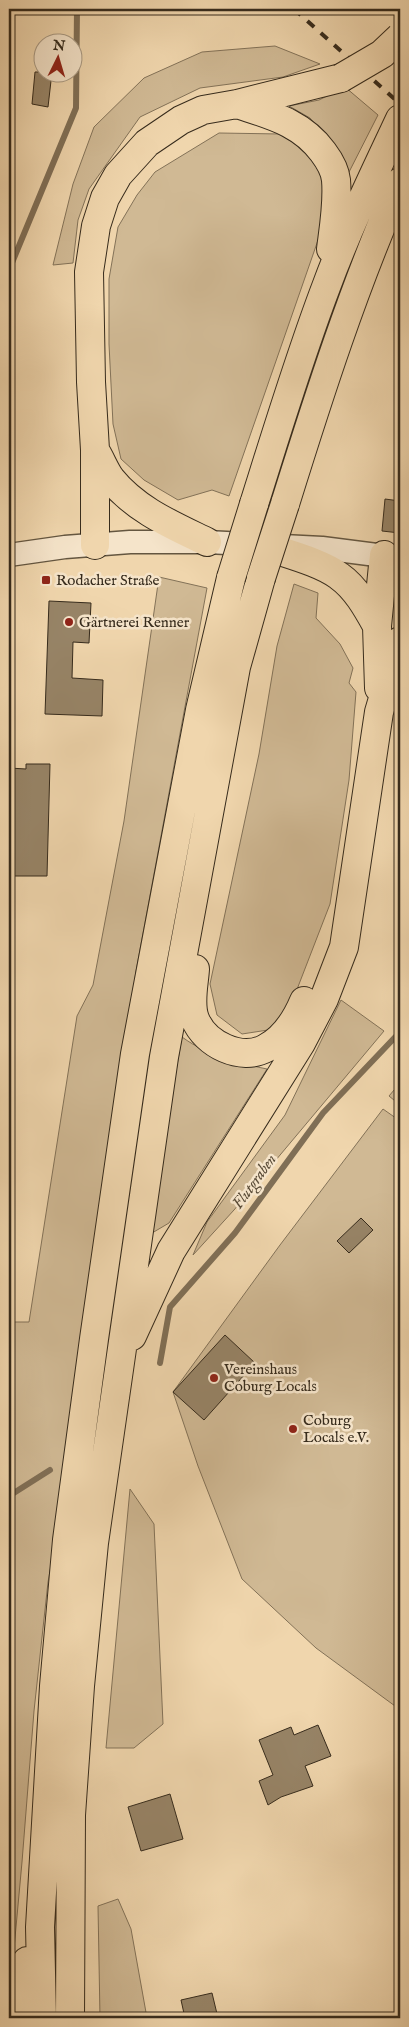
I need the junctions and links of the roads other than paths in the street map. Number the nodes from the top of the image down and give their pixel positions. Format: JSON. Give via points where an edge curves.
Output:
{"nodes":[{"id":1,"x":400,"y":37,"type":"edge"},
{"id":2,"x":237,"y":104,"type":"junction"},
{"id":3,"x":399,"y":122,"type":"edge"},
{"id":4,"x":400,"y":182,"type":"edge"},
{"id":5,"x":326,"y":286,"type":"junction"},
{"id":6,"x":95,"y":450,"type":"junction"},
{"id":7,"x":207,"y":542,"type":"junction"},
{"id":8,"x":95,"y":545,"type":"junction"},
{"id":9,"x":262,"y":545,"type":"junction"},
{"id":10,"x":9,"y":555,"type":"edge"},
{"id":11,"x":392,"y":556,"type":"edge"},
{"id":12,"x":377,"y":626,"type":"junction"},
{"id":13,"x":400,"y":642,"type":"edge"},
{"id":14,"x":379,"y":712,"type":"junction"},
{"id":15,"x":207,"y":828,"type":"junction"},
{"id":16,"x":352,"y":889,"type":"junction"},
{"id":17,"x":119,"y":1365,"type":"junction"},
{"id":18,"x":45,"y":1813,"type":"junction"},
{"id":19,"x":20,"y":2018,"type":"edge"},
{"id":20,"x":42,"y":2018,"type":"edge"},
{"id":21,"x":70,"y":2018,"type":"edge"}],
"edges":[{"from":1,"to":2,"type":"highway","bridge":true,"via":[[382,54],[341,78]]},
{"from":2,"to":5,"type":"highway","via":[[301,128],[329,160],[336,178],[336,214]]},
{"from":2,"to":6,"type":"highway","via":[[203,110],[181,120],[147,143],[118,175],[106,198],[96,226],[89,272]]},
{"from":3,"to":5,"type":"highway"},
{"from":4,"to":15,"type":"highway","bridge":true,"via":[[315,408],[261,578],[236,667]]},
{"from":5,"to":18,"type":"highway","bridge":true,"via":[[231,578],[200,710],[134,1064],[68,1540]]},
{"from":6,"to":7,"type":"highway","via":[[109,478],[127,497],[156,518]]},
{"from":6,"to":8,"type":"highway"},
{"from":7,"to":8,"type":"street"},
{"from":7,"to":9,"type":"street"},
{"from":8,"to":10,"type":"street"},
{"from":9,"to":11,"type":"street"},
{"from":9,"to":12,"type":"highway","via":[[339,576],[365,604]]},
{"from":11,"to":12,"type":"highway"},
{"from":12,"to":14,"type":"highway"},
{"from":13,"to":14,"type":"highway"},
{"from":14,"to":16,"type":"highway"},
{"from":15,"to":16,"type":"highway","via":[[192,1003],[195,1019],[206,1036],[221,1046],[234,1051],[254,1052],[266,1048],[289,1030]]},
{"from":15,"to":17,"type":"highway","via":[[164,1056]]},
{"from":16,"to":17,"type":"highway","via":[[344,947],[302,1043],[171,1251]]},
{"from":17,"to":21,"type":"highway","via":[[94,1543],[80,1686],[72,1815]]},
{"from":18,"to":19,"type":"highway"},
{"from":18,"to":20,"type":"highway","via":[[40,1927]]}]}
